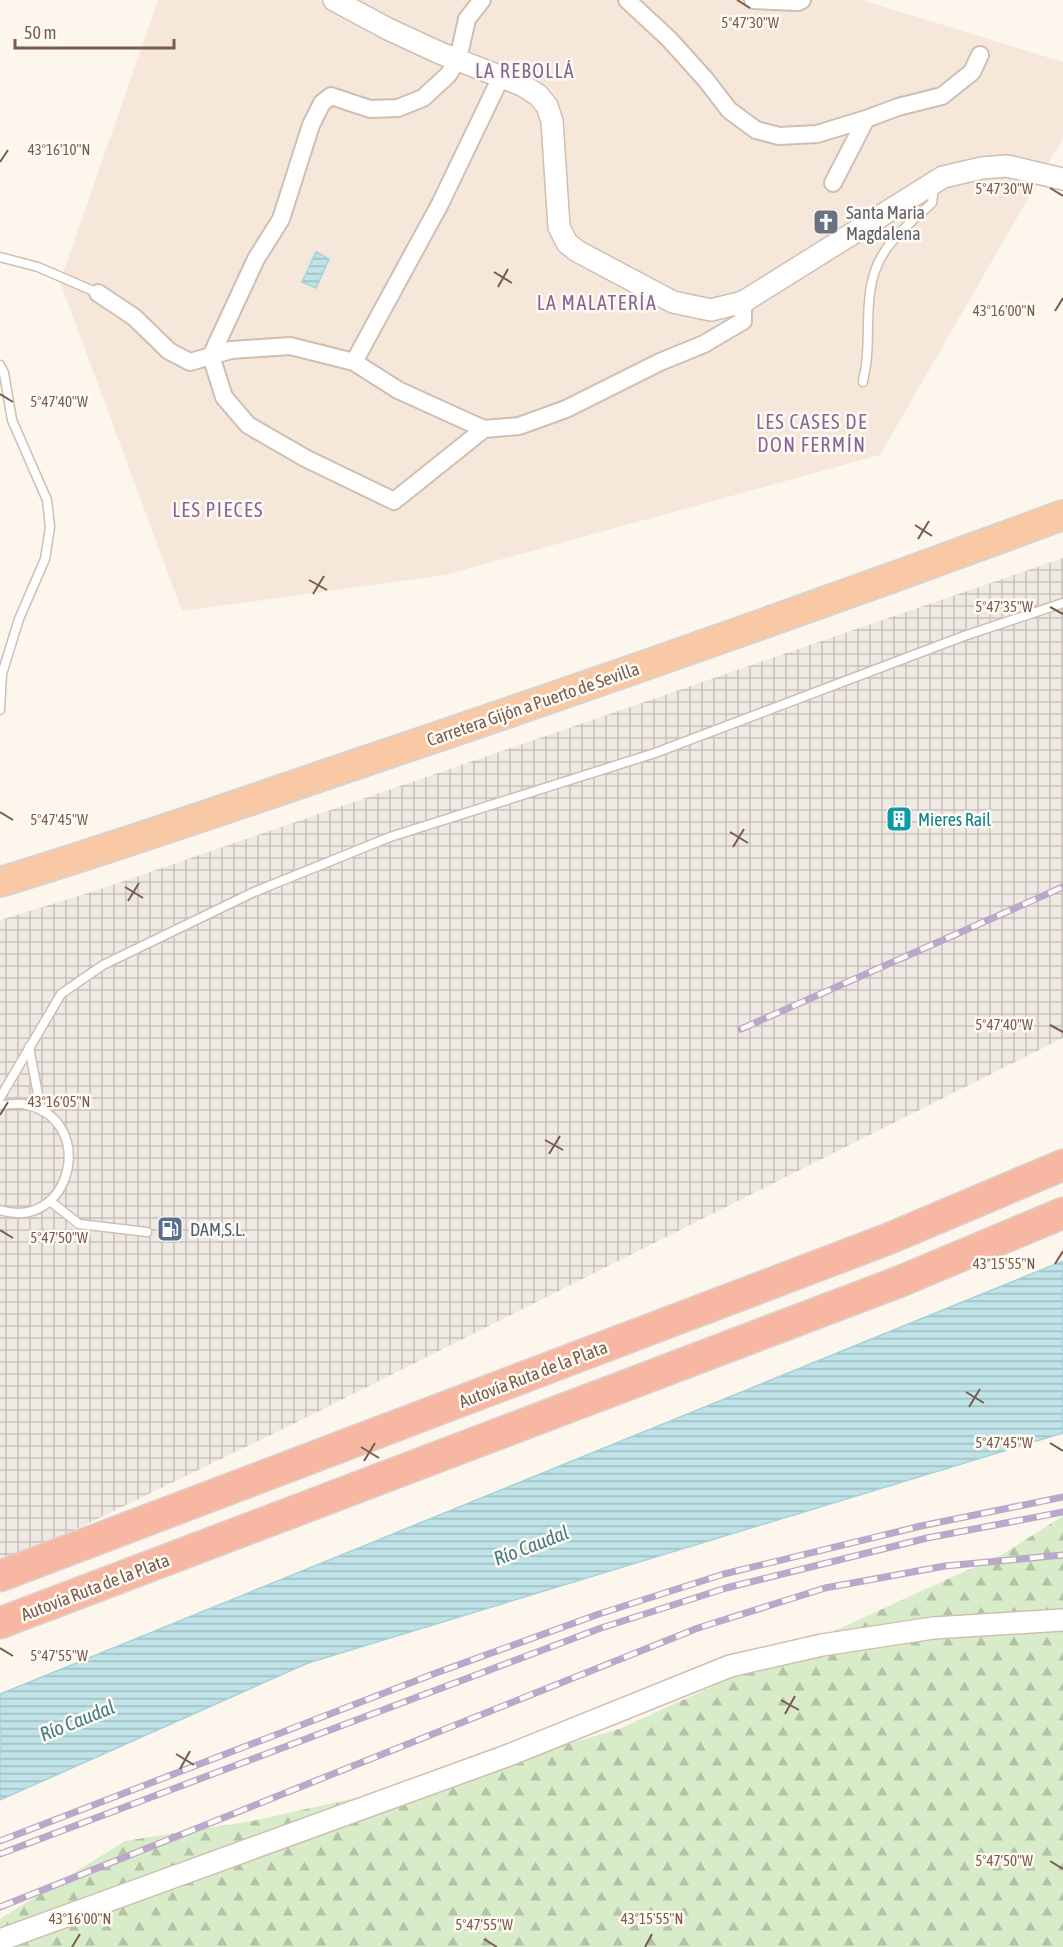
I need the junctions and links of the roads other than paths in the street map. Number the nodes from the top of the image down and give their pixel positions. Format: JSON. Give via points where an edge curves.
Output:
{"nodes":[{"id":1,"x":334,"y":0,"type":"edge"},
{"id":2,"x":482,"y":0,"type":"edge"},
{"id":3,"x":627,"y":0,"type":"edge"},
{"id":4,"x":753,"y":0,"type":"edge"},
{"id":5,"x":802,"y":0,"type":"edge"},
{"id":6,"x":980,"y":55,"type":"dead end"},
{"id":7,"x":458,"y":59,"type":"junction"},
{"id":8,"x":501,"y":77,"type":"junction"},
{"id":9,"x":866,"y":119,"type":"junction"},
{"id":10,"x":1063,"y":179,"type":"edge"},
{"id":11,"x":833,"y":183,"type":"dead end"},
{"id":12,"x":934,"y":183,"type":"junction"},
{"id":13,"x":0,"y":257,"type":"edge"},
{"id":14,"x":98,"y":293,"type":"joint"},
{"id":15,"x":743,"y":302,"type":"junction"},
{"id":16,"x":211,"y":357,"type":"junction"},
{"id":17,"x":354,"y":362,"type":"junction"},
{"id":18,"x":0,"y":365,"type":"edge"},
{"id":19,"x":863,"y":382,"type":"dead end"},
{"id":20,"x":484,"y":429,"type":"junction"},
{"id":21,"x":1063,"y":515,"type":"edge"},
{"id":22,"x":1063,"y":603,"type":"edge"},
{"id":23,"x":0,"y":710,"type":"edge"},
{"id":24,"x":0,"y":882,"type":"edge"},
{"id":25,"x":29,"y":1047,"type":"junction"},
{"id":26,"x":0,"y":1098,"type":"edge"},
{"id":27,"x":0,"y":1105,"type":"edge"},
{"id":28,"x":41,"y":1110,"type":"junction"},
{"id":29,"x":1063,"y":1165,"type":"edge"},
{"id":30,"x":50,"y":1201,"type":"junction"},
{"id":31,"x":0,"y":1210,"type":"edge"},
{"id":32,"x":1063,"y":1213,"type":"edge"},
{"id":33,"x":147,"y":1232,"type":"dead end"},
{"id":34,"x":0,"y":1576,"type":"edge"},
{"id":35,"x":1063,"y":1620,"type":"edge"},
{"id":36,"x":0,"y":1623,"type":"edge"},
{"id":37,"x":0,"y":1940,"type":"edge"}],
"edges":[{"from":1,"to":7,"type":"street"},
{"from":2,"to":7,"type":"street","via":[[467,19]]},
{"from":3,"to":9,"type":"street","via":[[669,39],[729,110],[756,130],[779,136],[817,134]]},
{"from":4,"to":5,"type":"street"},
{"from":6,"to":9,"type":"street","via":[[972,72],[942,96]]},
{"from":7,"to":8,"type":"street"},
{"from":7,"to":16,"type":"street","via":[[448,75],[423,98],[398,108],[370,109],[331,96],[322,103],[311,125],[281,219],[256,259]]},
{"from":8,"to":15,"type":"street","via":[[538,95],[547,106],[555,138],[559,227],[567,243],[590,260],[673,302],[711,310]]},
{"from":8,"to":17,"type":"street","via":[[440,204]]},
{"from":9,"to":11,"type":"street"},
{"from":10,"to":12,"type":"street","via":[[1007,166],[943,177]]},
{"from":12,"to":15,"type":"street"},
{"from":12,"to":19,"type":"lane","via":[[932,203],[887,248],[875,270]]},
{"from":13,"to":14,"type":"lane","via":[[38,267]]},
{"from":14,"to":16,"type":"street","via":[[134,317],[169,351],[190,362]]},
{"from":15,"to":20,"type":"street","via":[[743,321],[704,344],[566,409],[519,426]]},
{"from":16,"to":17,"type":"street","via":[[231,350],[290,346]]},
{"from":16,"to":20,"type":"street","via":[[224,397],[248,425],[394,501]]},
{"from":17,"to":20,"type":"street","via":[[398,390]]},
{"from":18,"to":23,"type":"lane","via":[[12,420],[46,500],[50,527],[45,559],[19,619],[2,674]]},
{"from":21,"to":24,"type":"highway","name":"Carretera Gijón a Puerto de Sevilla","via":[[487,720]]},
{"from":22,"to":25,"type":"lane","via":[[964,636],[655,753],[390,837],[254,892],[104,965],[61,994]]},
{"from":25,"to":26,"type":"lane"},
{"from":25,"to":28,"type":"lane"},
{"from":27,"to":28,"type":"lane","via":[[21,1104]]},
{"from":28,"to":30,"type":"lane","via":[[58,1124],[68,1143],[70,1164],[64,1184]]},
{"from":29,"to":34,"type":"highway","name":"Autovía Ruta de la Plata","via":[[888,1239]]},
{"from":30,"to":31,"type":"lane","via":[[31,1211]]},
{"from":30,"to":33,"type":"lane","via":[[79,1224]]},
{"from":32,"to":36,"type":"highway","name":"Autovía Ruta de la Plata","via":[[900,1281]]},
{"from":35,"to":37,"type":"street","via":[[933,1628],[822,1645],[730,1666],[509,1755]]}]}
